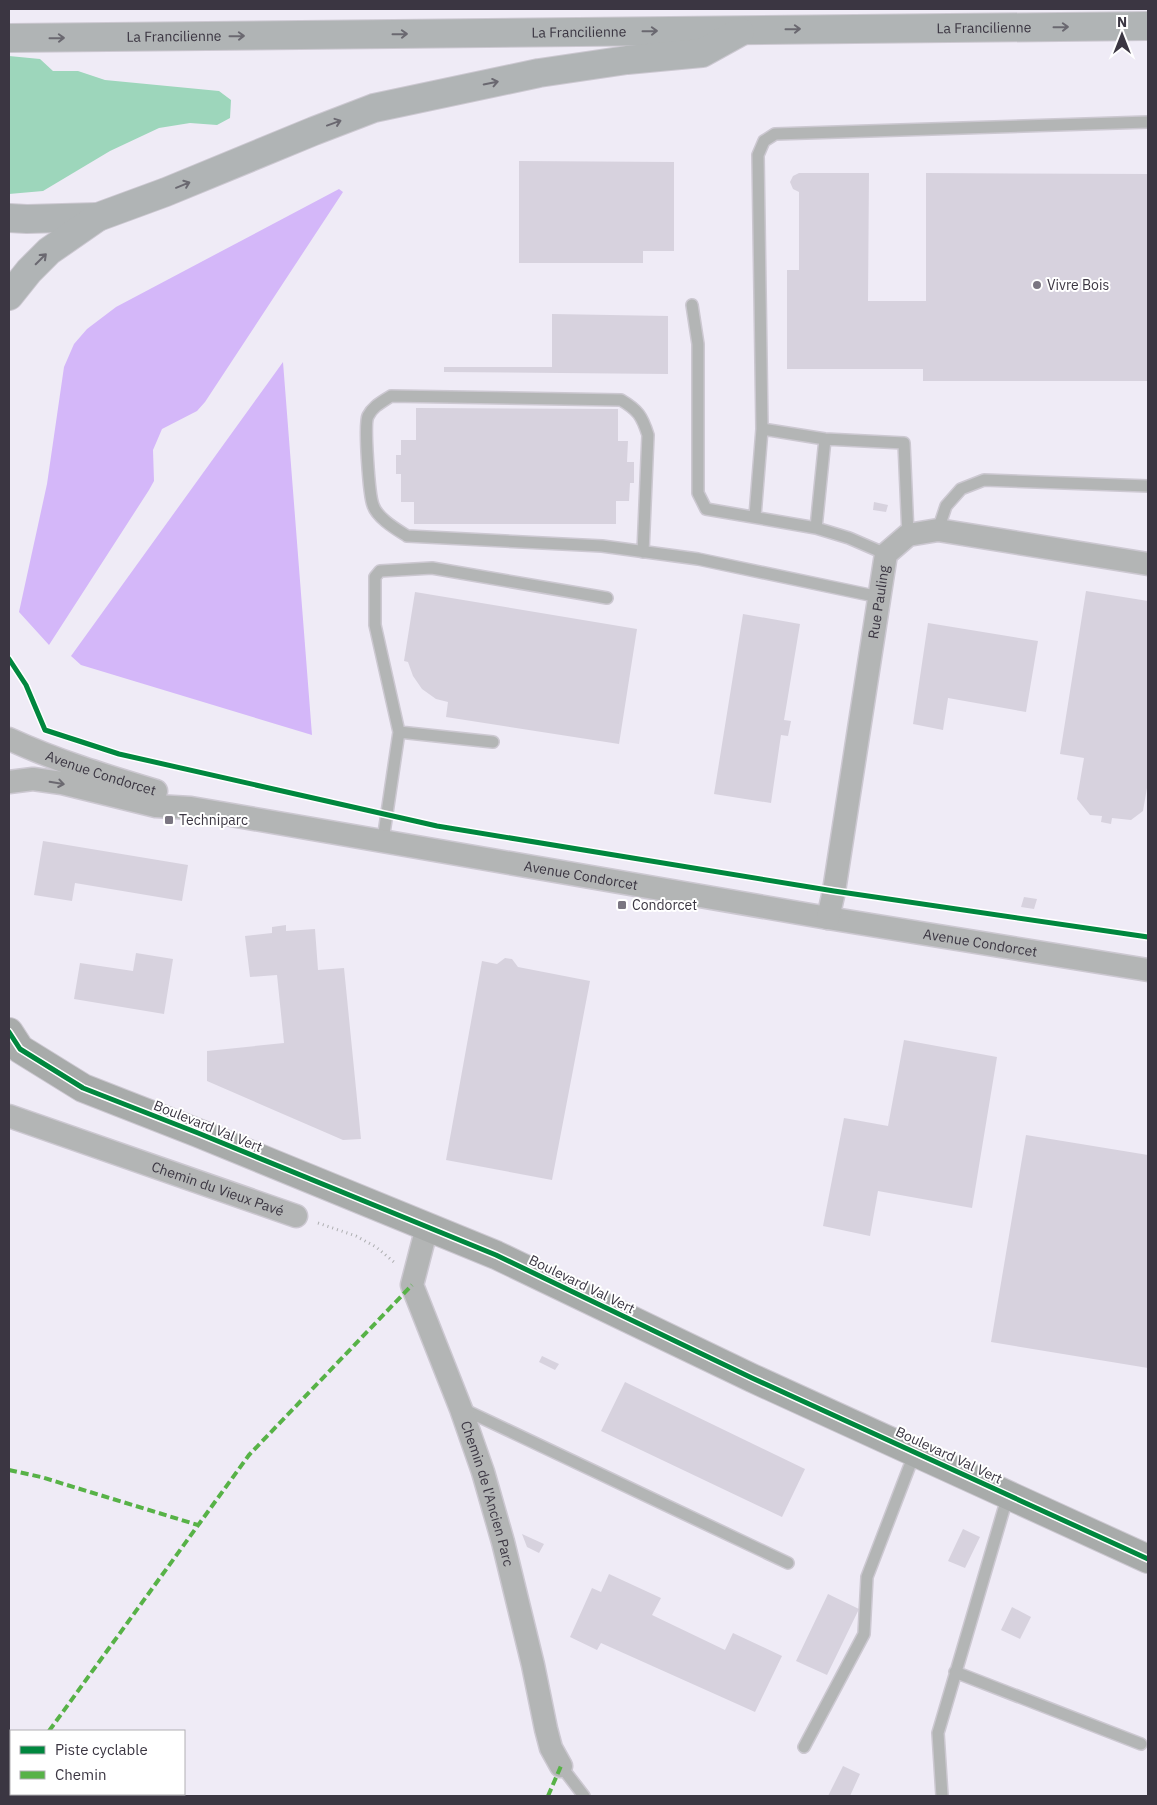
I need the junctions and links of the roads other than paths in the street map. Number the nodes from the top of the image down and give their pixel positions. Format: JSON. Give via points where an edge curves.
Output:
{"nodes":[{"id":1,"x":1148,"y":26,"type":"edge"},
{"id":2,"x":745,"y":30,"type":"junction"},
{"id":3,"x":9,"y":38,"type":"edge"},
{"id":4,"x":1148,"y":122,"type":"edge"},
{"id":5,"x":98,"y":217,"type":"junction"},
{"id":6,"x":9,"y":218,"type":"edge"},
{"id":7,"x":9,"y":296,"type":"edge"},
{"id":8,"x":692,"y":305,"type":"dead end"},
{"id":9,"x":762,"y":429,"type":"junction"},
{"id":10,"x":824,"y":439,"type":"junction"},
{"id":11,"x":1148,"y":486,"type":"edge"},
{"id":12,"x":755,"y":516,"type":"junction"},
{"id":13,"x":816,"y":528,"type":"junction"},
{"id":14,"x":938,"y":530,"type":"junction"},
{"id":15,"x":908,"y":535,"type":"junction"},
{"id":16,"x":642,"y":552,"type":"junction"},
{"id":17,"x":886,"y":554,"type":"junction"},
{"id":18,"x":1148,"y":564,"type":"edge"},
{"id":19,"x":879,"y":597,"type":"junction"},
{"id":20,"x":607,"y":598,"type":"dead end"},
{"id":21,"x":399,"y":732,"type":"junction"},
{"id":22,"x":9,"y":738,"type":"edge"},
{"id":23,"x":493,"y":742,"type":"dead end"},
{"id":24,"x":9,"y":782,"type":"edge"},
{"id":25,"x":191,"y":808,"type":"junction"},
{"id":26,"x":383,"y":840,"type":"junction"},
{"id":27,"x":828,"y":918,"type":"junction"},
{"id":28,"x":1148,"y":970,"type":"edge"},
{"id":29,"x":9,"y":1032,"type":"edge"},
{"id":30,"x":9,"y":1116,"type":"edge"},
{"id":31,"x":296,"y":1216,"type":"road end"},
{"id":32,"x":428,"y":1227,"type":"junction"},
{"id":33,"x":461,"y":1409,"type":"junction"},
{"id":34,"x":915,"y":1452,"type":"junction"},
{"id":35,"x":1008,"y":1495,"type":"junction"},
{"id":36,"x":1148,"y":1559,"type":"edge"},
{"id":37,"x":788,"y":1563,"type":"dead end"},
{"id":38,"x":955,"y":1672,"type":"junction"},
{"id":39,"x":1141,"y":1744,"type":"dead end"},
{"id":40,"x":804,"y":1747,"type":"dead end"},
{"id":41,"x":560,"y":1766,"type":"joint"},
{"id":42,"x":584,"y":1796,"type":"edge"},
{"id":43,"x":942,"y":1796,"type":"edge"}],
"edges":[{"from":2,"to":1,"type":"highway","name":"La Francilienne","one_way":true},
{"from":3,"to":2,"type":"highway","name":"La Francilienne","one_way":true},
{"from":5,"to":2,"type":"highway","one_way":true,"via":[[374,108],[539,73],[702,53]]},
{"from":4,"to":9,"type":"lane","via":[[775,134],[764,141],[758,155]]},
{"from":5,"to":6,"type":"highway"},
{"from":7,"to":5,"type":"highway","one_way":true,"via":[[49,251]]},
{"from":8,"to":12,"type":"lane","via":[[698,344],[698,493],[706,509]]},
{"from":9,"to":10,"type":"lane"},
{"from":9,"to":12,"type":"lane"},
{"from":10,"to":13,"type":"lane"},
{"from":10,"to":15,"type":"lane","via":[[904,443]]},
{"from":11,"to":14,"type":"lane","via":[[984,480],[960,489],[946,506]]},
{"from":12,"to":13,"type":"lane"},
{"from":13,"to":17,"type":"lane"},
{"from":14,"to":15,"type":"street"},
{"from":14,"to":18,"type":"street"},
{"from":15,"to":17,"type":"street","name":"Rue Pauling"},
{"from":16,"to":16,"type":"lane","via":[[602,546],[407,536],[391,526],[373,507],[369,486],[367,418],[375,406],[391,396],[621,400],[643,419],[648,435]]},
{"from":16,"to":19,"type":"lane","via":[[698,559]]},
{"from":17,"to":19,"type":"street","name":"Rue Pauling"},
{"from":19,"to":27,"type":"street","name":"Rue Pauling"},
{"from":20,"to":21,"type":"lane","via":[[432,568],[380,571],[374,577],[374,625]]},
{"from":21,"to":23,"type":"lane"},
{"from":21,"to":26,"type":"lane"},
{"from":22,"to":25,"type":"street","name":"Avenue Condorcet","via":[[81,768],[161,793]]},
{"from":24,"to":25,"type":"street","name":"Avenue Condorcet","one_way":true,"via":[[62,783],[156,806]]},
{"from":25,"to":26,"type":"street","name":"Avenue Condorcet"},
{"from":26,"to":27,"type":"street","name":"Avenue Condorcet"},
{"from":27,"to":28,"type":"street","name":"Avenue Condorcet"},
{"from":29,"to":32,"type":"street","name":"Boulevard Val Vert","via":[[20,1049],[83,1088]]},
{"from":30,"to":31,"type":"street","name":"Chemin du Vieux Pavé"},
{"from":32,"to":33,"type":"street","name":"Chemin de l'Ancien Parc","via":[[412,1285]]},
{"from":32,"to":34,"type":"street","name":"Boulevard Val Vert","via":[[496,1255]]},
{"from":33,"to":37,"type":"lane"},
{"from":33,"to":41,"type":"street","name":"Chemin de l'Ancien Parc","via":[[503,1542],[546,1729]]},
{"from":34,"to":35,"type":"street","name":"Boulevard Val Vert"},
{"from":34,"to":40,"type":"lane","via":[[867,1577],[864,1634]]},
{"from":35,"to":36,"type":"street","name":"Boulevard Val Vert"},
{"from":35,"to":38,"type":"lane"},
{"from":38,"to":39,"type":"lane"},
{"from":38,"to":43,"type":"lane","via":[[938,1733]]},
{"from":41,"to":42,"type":"lane"}]}
